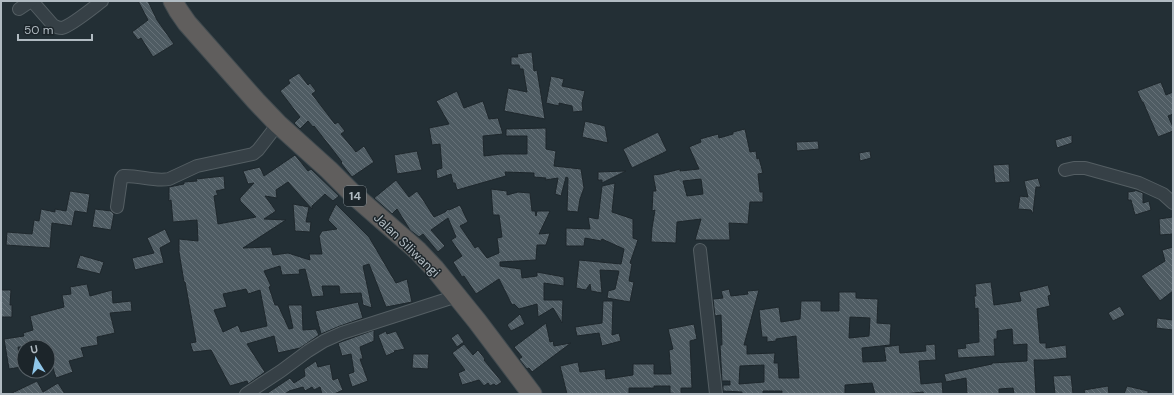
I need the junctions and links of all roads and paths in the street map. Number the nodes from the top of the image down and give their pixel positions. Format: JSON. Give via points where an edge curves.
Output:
{"nodes":[{"id":1,"x":32,"y":1,"type":"edge"},
{"id":2,"x":102,"y":1,"type":"edge"},
{"id":3,"x":173,"y":1,"type":"edge"},
{"id":4,"x":19,"y":9,"type":"dead end"},
{"id":5,"x":278,"y":124,"type":"junction"},
{"id":6,"x":1066,"y":170,"type":"dead end"},
{"id":7,"x":1173,"y":203,"type":"edge"},
{"id":8,"x":117,"y":207,"type":"dead end"},
{"id":9,"x":700,"y":250,"type":"dead end"},
{"id":10,"x":457,"y":296,"type":"junction"},
{"id":11,"x":246,"y":394,"type":"edge"},
{"id":12,"x":532,"y":394,"type":"edge"},
{"id":13,"x":716,"y":394,"type":"edge"}],
"edges":[{"from":1,"to":2,"type":"street","via":[[56,28],[69,25]]},
{"from":1,"to":4,"type":"street"},
{"from":3,"to":5,"type":"highway","name":"Jalan Siliwangi","number":"14","via":[[187,24]]},
{"from":5,"to":8,"type":"street","via":[[253,154],[194,167],[165,179],[123,176]]},
{"from":5,"to":10,"type":"highway","name":"Jalan Siliwangi","number":"14","via":[[418,251]]},
{"from":6,"to":7,"type":"street","via":[[1085,168],[1139,183],[1163,194]]},
{"from":9,"to":13,"type":"street"},
{"from":10,"to":11,"type":"street","via":[[324,341]]},
{"from":10,"to":12,"type":"highway","name":"Jalan Siliwangi","number":"14"}]}
